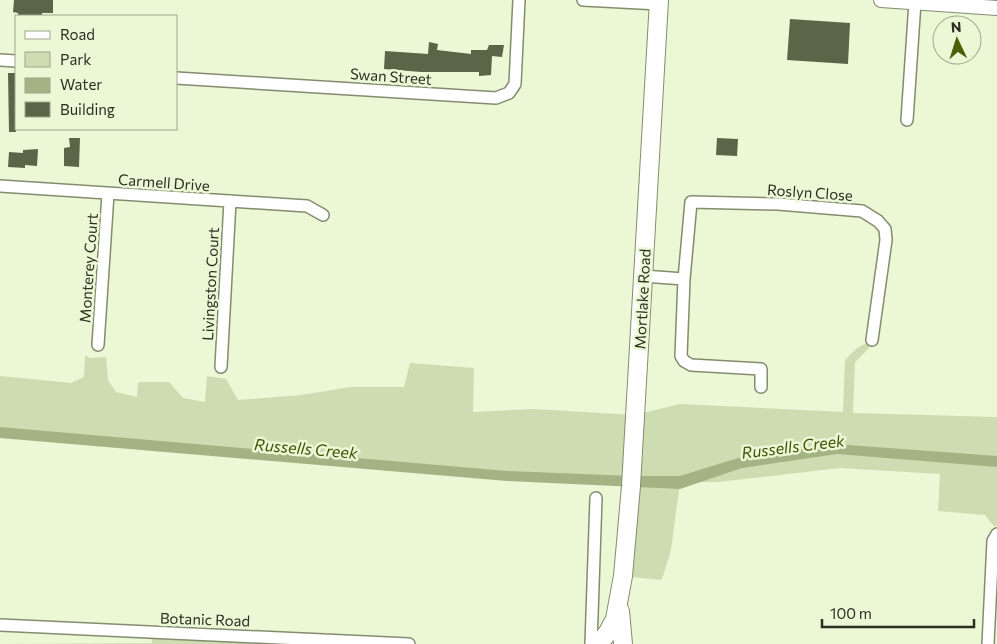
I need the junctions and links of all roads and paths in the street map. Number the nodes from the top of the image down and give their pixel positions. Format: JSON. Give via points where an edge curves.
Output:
{"nodes":[{"id":1,"x":520,"y":0,"type":"edge"},
{"id":2,"x":584,"y":0,"type":"edge"},
{"id":3,"x":880,"y":0,"type":"edge"},
{"id":4,"x":659,"y":2,"type":"edge"},
{"id":5,"x":915,"y":2,"type":"junction"},
{"id":6,"x":997,"y":8,"type":"edge"},
{"id":7,"x":0,"y":60,"type":"edge"},
{"id":8,"x":15,"y":61,"type":"edge"},
{"id":9,"x":178,"y":78,"type":"edge"},
{"id":10,"x":907,"y":120,"type":"dead end"},
{"id":11,"x":0,"y":186,"type":"edge"},
{"id":12,"x":108,"y":194,"type":"junction"},
{"id":13,"x":230,"y":202,"type":"junction"},
{"id":14,"x":323,"y":215,"type":"dead end"},
{"id":15,"x":643,"y":276,"type":"junction"},
{"id":16,"x":684,"y":279,"type":"junction"},
{"id":17,"x":872,"y":340,"type":"dead end"},
{"id":18,"x":98,"y":345,"type":"dead end"},
{"id":19,"x":221,"y":367,"type":"dead end"},
{"id":20,"x":761,"y":386,"type":"dead end"},
{"id":21,"x":596,"y":498,"type":"dead end"},
{"id":22,"x":997,"y":534,"type":"edge"},
{"id":23,"x":620,"y":598,"type":"junction"},
{"id":24,"x":0,"y":625,"type":"edge"},
{"id":25,"x":408,"y":644,"type":"edge"},
{"id":26,"x":591,"y":644,"type":"edge"},
{"id":27,"x":599,"y":644,"type":"edge"},
{"id":28,"x":623,"y":644,"type":"edge"},
{"id":29,"x":988,"y":644,"type":"edge"}],
"edges":[{"from":1,"to":9,"type":"street","name":"Swan Street","via":[[515,84],[509,93],[496,98]]},
{"from":2,"to":4,"type":"street"},
{"from":3,"to":5,"type":"street"},
{"from":4,"to":15,"type":"main road","name":"Mortlake Road"},
{"from":5,"to":6,"type":"street"},
{"from":5,"to":10,"type":"street"},
{"from":7,"to":8,"type":"street"},
{"from":11,"to":12,"type":"street","name":"Carmell Drive"},
{"from":12,"to":13,"type":"street","name":"Carmell Drive"},
{"from":12,"to":18,"type":"street","name":"Monterey Court"},
{"from":13,"to":14,"type":"street","name":"Carmell Drive","via":[[307,206]]},
{"from":13,"to":19,"type":"street","name":"Livingston Court"},
{"from":15,"to":16,"type":"street"},
{"from":15,"to":23,"type":"main road","name":"Mortlake Road","via":[[631,481]]},
{"from":16,"to":17,"type":"street","name":"Roslyn Close","via":[[691,202],[778,204],[862,211],[885,229],[886,240]]},
{"from":16,"to":20,"type":"street","name":"Roslyn Close","via":[[681,356],[684,361],[694,366],[761,363]]},
{"from":21,"to":26,"type":"street"},
{"from":22,"to":29,"type":"street","via":[[993,542]]},
{"from":23,"to":27,"type":"main road","name":"Mortlake Road","via":[[613,623]]},
{"from":23,"to":28,"type":"main road","name":"Mortlake Road"},
{"from":24,"to":25,"type":"street","name":"Botanic Road"}]}
